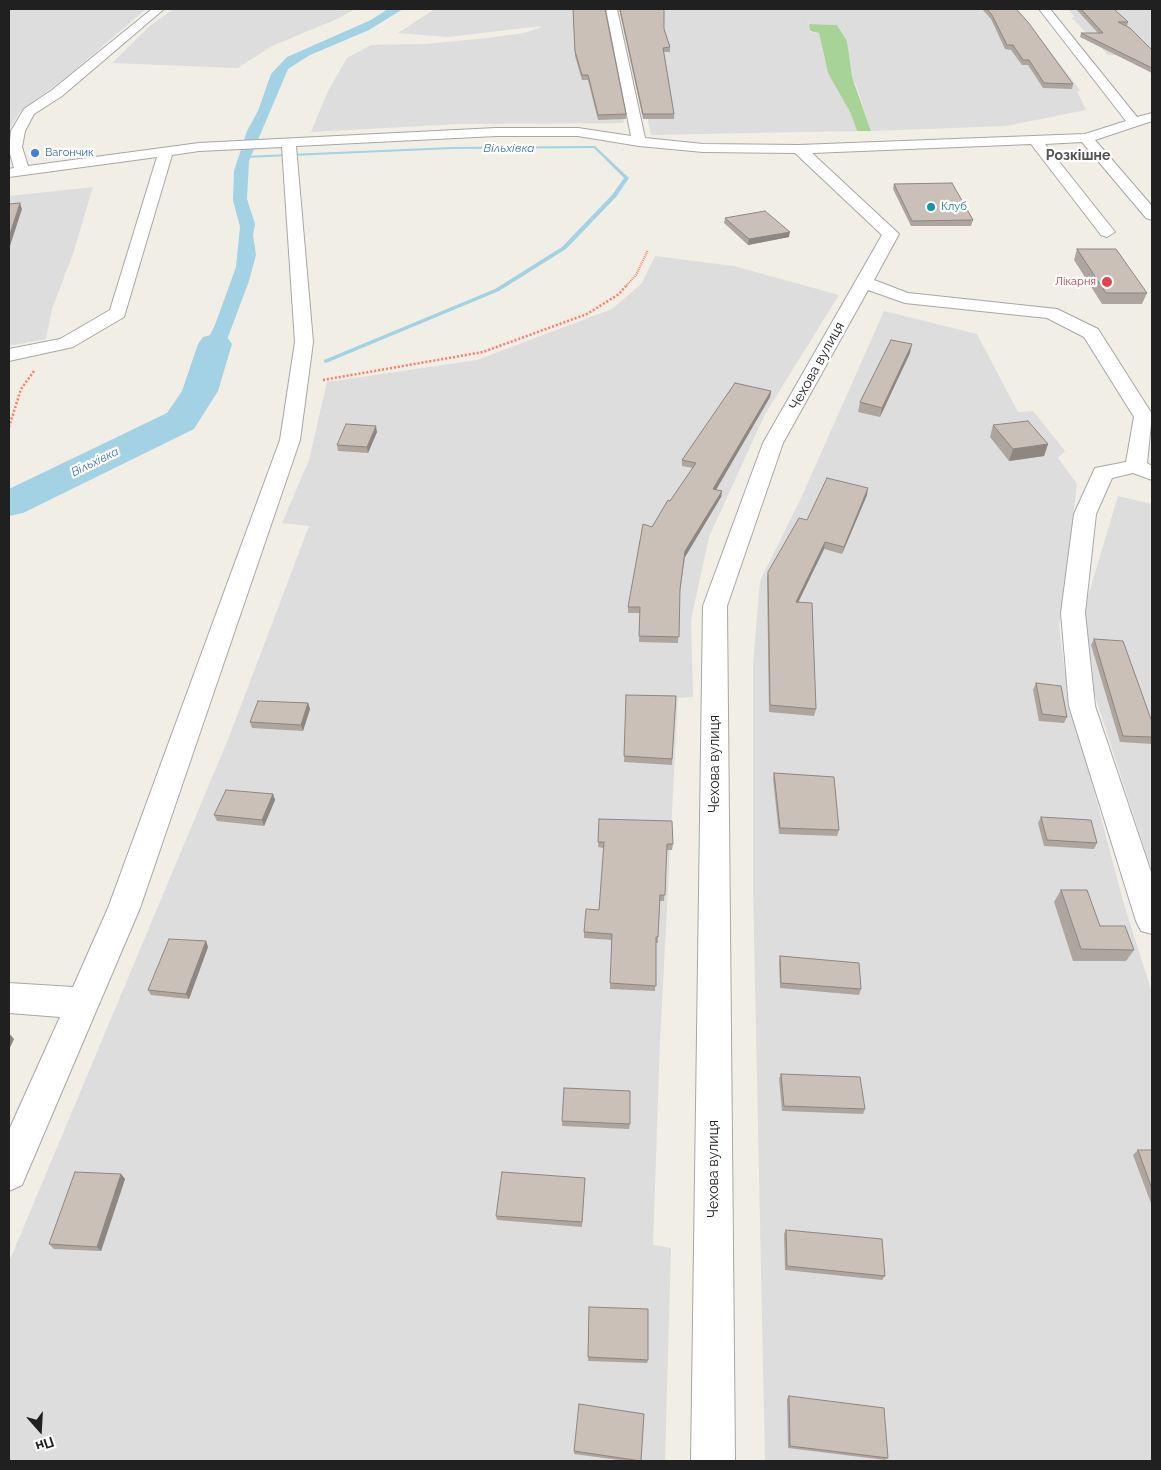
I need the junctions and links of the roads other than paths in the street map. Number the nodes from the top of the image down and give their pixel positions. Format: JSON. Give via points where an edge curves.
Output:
{"nodes":[{"id":1,"x":158,"y":9,"type":"edge"},
{"id":2,"x":612,"y":9,"type":"edge"},
{"id":3,"x":1044,"y":9,"type":"edge"},
{"id":4,"x":1152,"y":117,"type":"edge"},
{"id":5,"x":1133,"y":122,"type":"junction"},
{"id":6,"x":1086,"y":138,"type":"junction"},
{"id":7,"x":1034,"y":139,"type":"junction"},
{"id":8,"x":639,"y":142,"type":"junction"},
{"id":9,"x":280,"y":144,"type":"junction"},
{"id":10,"x":799,"y":149,"type":"junction"},
{"id":11,"x":166,"y":150,"type":"junction"},
{"id":12,"x":15,"y":172,"type":"edge"},
{"id":13,"x":1152,"y":215,"type":"edge"},
{"id":14,"x":1107,"y":232,"type":"dead end"},
{"id":15,"x":864,"y":282,"type":"junction"},
{"id":16,"x":9,"y":355,"type":"edge"},
{"id":17,"x":1144,"y":470,"type":"edge"},
{"id":18,"x":1152,"y":921,"type":"edge"},
{"id":19,"x":9,"y":998,"type":"edge"},
{"id":20,"x":82,"y":1004,"type":"junction"},
{"id":21,"x":9,"y":1172,"type":"edge"},
{"id":22,"x":714,"y":1461,"type":"edge"}],
"edges":[{"from":1,"to":12,"type":"street","via":[[30,112],[18,131]]},
{"from":2,"to":8,"type":"street"},
{"from":3,"to":5,"type":"street"},
{"from":4,"to":5,"type":"street"},
{"from":5,"to":6,"type":"street"},
{"from":6,"to":7,"type":"street"},
{"from":6,"to":13,"type":"street"},
{"from":7,"to":10,"type":"street"},
{"from":7,"to":14,"type":"street"},
{"from":8,"to":9,"type":"street","via":[[578,132],[496,132]]},
{"from":8,"to":10,"type":"street","via":[[703,148]]},
{"from":9,"to":11,"type":"street"},
{"from":9,"to":20,"type":"street","via":[[304,342],[290,440],[124,908]]},
{"from":10,"to":15,"type":"street","name":"Чехова вулиця","via":[[891,234]]},
{"from":11,"to":12,"type":"street"},
{"from":11,"to":16,"type":"street","via":[[118,313],[66,344]]},
{"from":15,"to":17,"type":"street","via":[[905,298],[1051,313],[1091,333],[1144,417]]},
{"from":15,"to":22,"type":"street","name":"Чехова вулиця","via":[[773,443],[715,606]]},
{"from":17,"to":18,"type":"street","via":[[1103,473],[1085,514],[1073,613],[1082,706]]},
{"from":19,"to":20,"type":"street"},
{"from":20,"to":21,"type":"street"}]}
